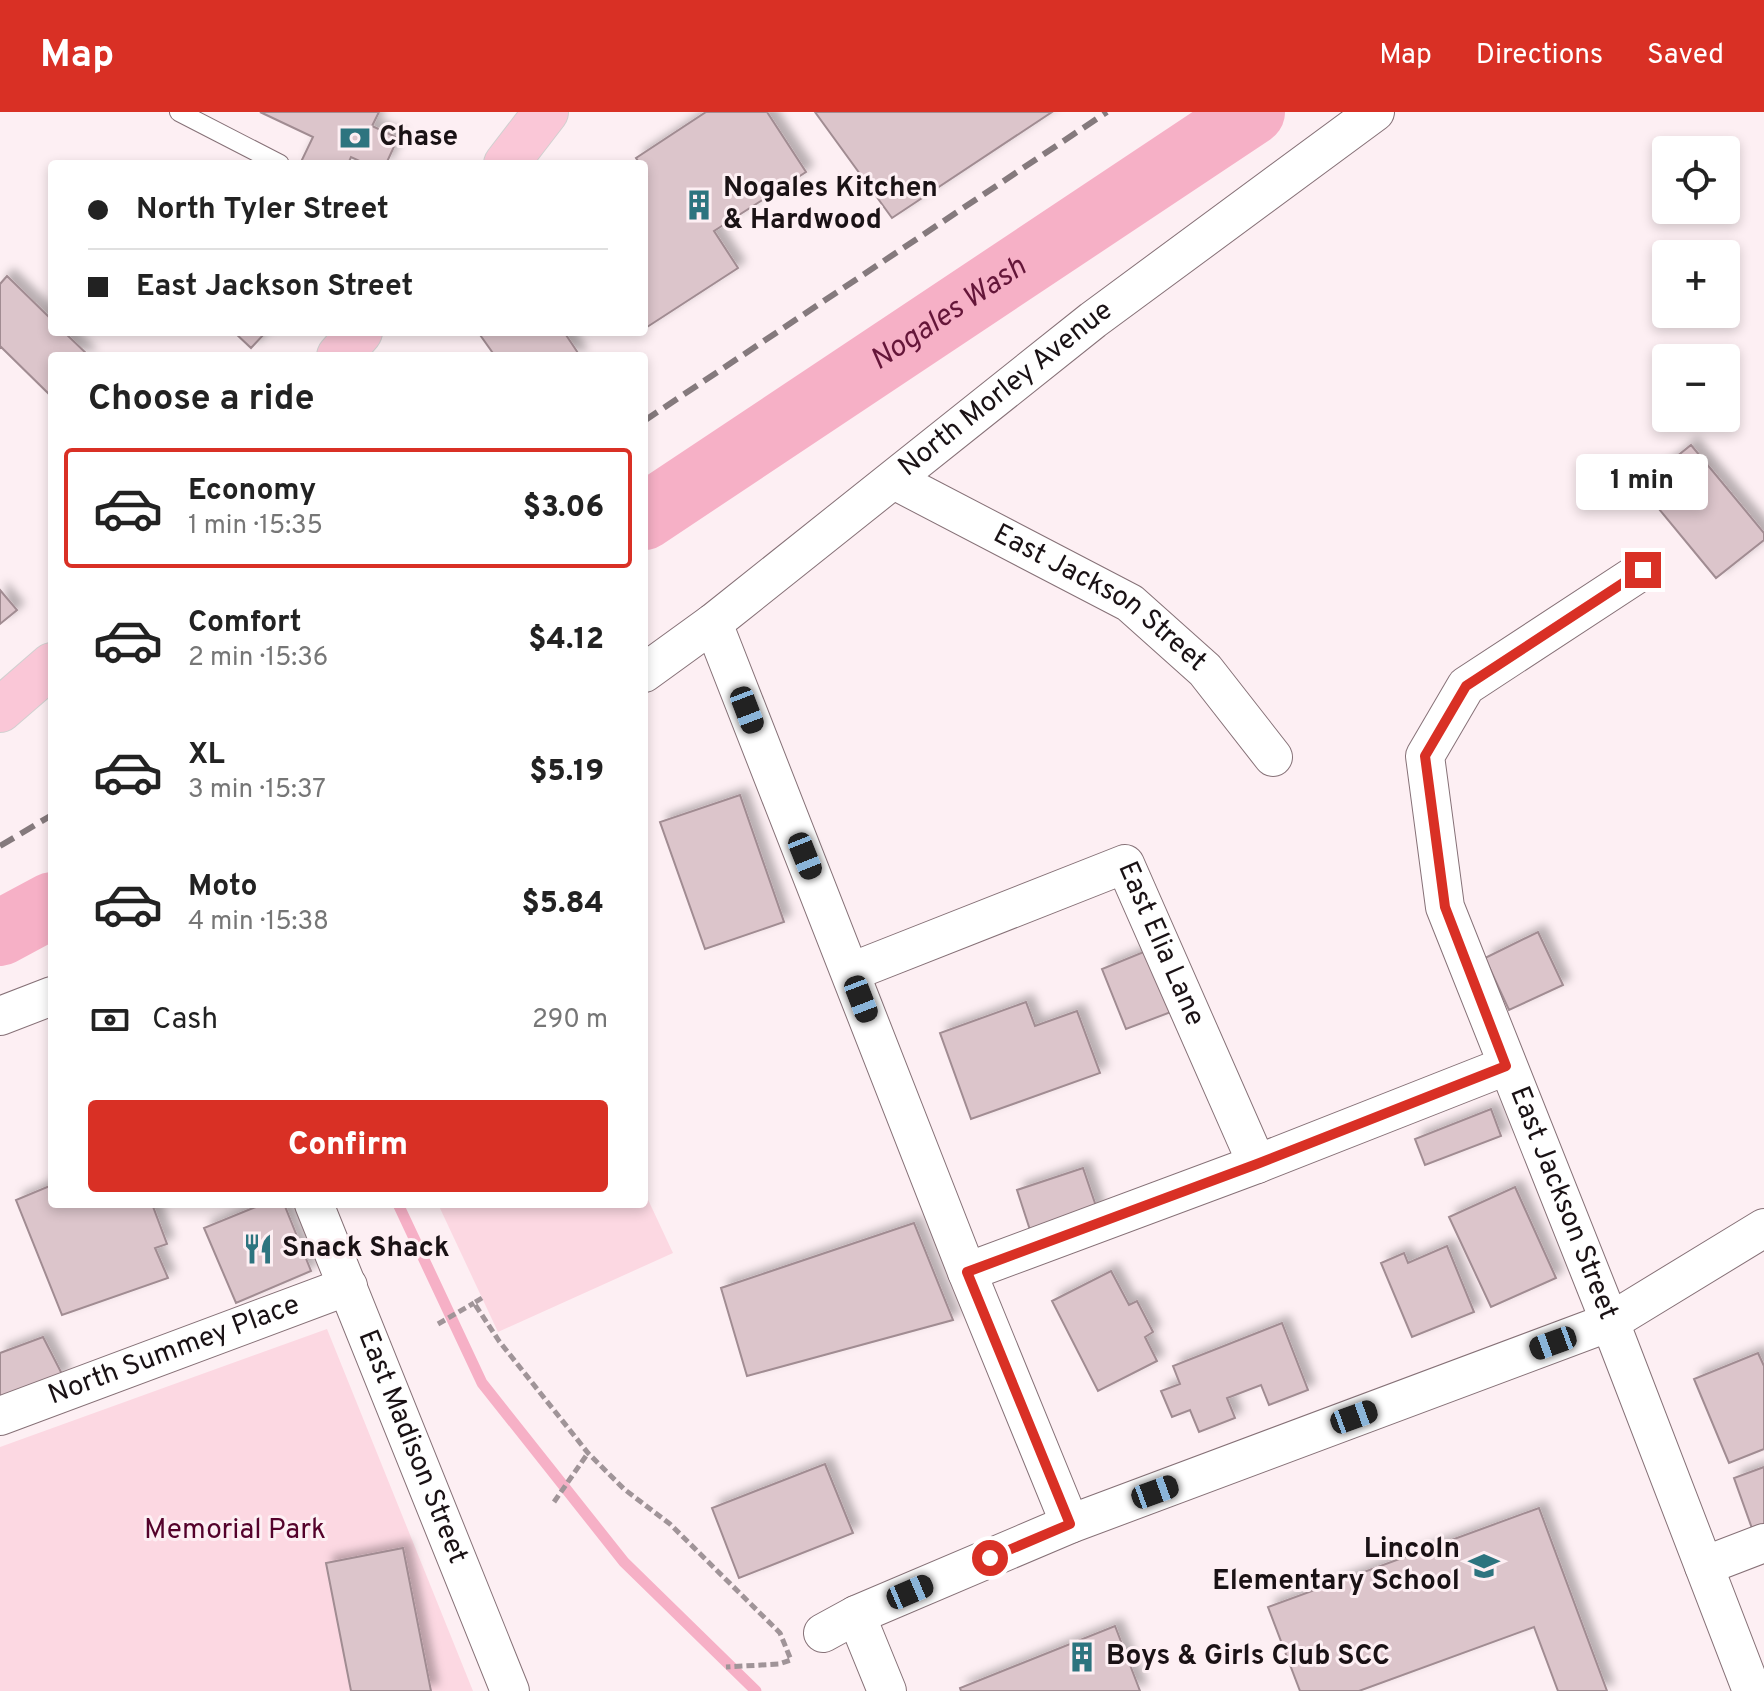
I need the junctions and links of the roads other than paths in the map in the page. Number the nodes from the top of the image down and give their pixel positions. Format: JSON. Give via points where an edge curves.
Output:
{"nodes":[{"id":1,"x":179,"y":112,"type":"edge"},
{"id":2,"x":1375,"y":112,"type":"edge"},
{"id":3,"x":545,"y":113,"type":"edge"},
{"id":4,"x":272,"y":160,"type":"edge"},
{"id":5,"x":509,"y":160,"type":"edge"},
{"id":6,"x":356,"y":336,"type":"edge"},
{"id":7,"x":342,"y":352,"type":"edge"},
{"id":8,"x":894,"y":480,"type":"junction"},
{"id":9,"x":1643,"y":570,"type":"dead end"},
{"id":10,"x":713,"y":623,"type":"junction"},
{"id":11,"x":48,"y":668,"type":"edge"},
{"id":12,"x":648,"y":670,"type":"edge"},
{"id":13,"x":0,"y":710,"type":"edge"},
{"id":14,"x":1273,"y":757,"type":"dead end"},
{"id":15,"x":851,"y":972,"type":"junction"},
{"id":16,"x":48,"y":998,"type":"edge"},
{"id":17,"x":0,"y":1016,"type":"edge"},
{"id":18,"x":1506,"y":1066,"type":"junction"},
{"id":19,"x":1257,"y":1164,"type":"junction"},
{"id":20,"x":316,"y":1208,"type":"edge"},
{"id":21,"x":1764,"y":1228,"type":"edge"},
{"id":22,"x":967,"y":1272,"type":"junction"},
{"id":23,"x":348,"y":1286,"type":"junction"},
{"id":24,"x":1610,"y":1322,"type":"junction"},
{"id":25,"x":0,"y":1416,"type":"edge"},
{"id":26,"x":1070,"y":1524,"type":"junction"},
{"id":27,"x":1764,"y":1543,"type":"edge"},
{"id":28,"x":1704,"y":1566,"type":"junction"},
{"id":29,"x":856,"y":1615,"type":"junction"},
{"id":30,"x":823,"y":1633,"type":"dead end"},
{"id":31,"x":510,"y":1691,"type":"edge"},
{"id":32,"x":887,"y":1691,"type":"edge"},
{"id":33,"x":1752,"y":1691,"type":"edge"}],
"edges":[{"from":1,"to":4,"type":"lane"},
{"from":2,"to":8,"type":"street","name":"North Morley Avenue","via":[[1093,320]]},
{"from":3,"to":5,"type":"main road"},
{"from":6,"to":7,"type":"main road"},
{"from":8,"to":10,"type":"street","name":"North Morley Avenue"},
{"from":8,"to":14,"type":"street","name":"East Jackson Street","via":[[1130,603],[1205,670]]},
{"from":9,"to":18,"type":"street","name":"East Jackson Street","via":[[1466,686],[1425,756],[1445,907]]},
{"from":10,"to":12,"type":"street","name":"North Morley Avenue"},
{"from":10,"to":15,"type":"street"},
{"from":11,"to":13,"type":"main road"},
{"from":15,"to":19,"type":"street","name":"East Elia Lane","via":[[1125,864]]},
{"from":15,"to":22,"type":"street"},
{"from":16,"to":17,"type":"street"},
{"from":18,"to":19,"type":"street"},
{"from":18,"to":24,"type":"street","name":"East Jackson Street"},
{"from":19,"to":22,"type":"street"},
{"from":20,"to":23,"type":"street","name":"East Madison Street"},
{"from":21,"to":24,"type":"street"},
{"from":22,"to":26,"type":"street"},
{"from":23,"to":25,"type":"street","name":"North Summey Place"},
{"from":23,"to":31,"type":"street","name":"East Madison Street"},
{"from":24,"to":26,"type":"street"},
{"from":24,"to":28,"type":"street","name":"East Jackson Street"},
{"from":26,"to":29,"type":"street"},
{"from":27,"to":28,"type":"street"},
{"from":28,"to":33,"type":"street","name":"East Jackson Street"},
{"from":29,"to":30,"type":"street"},
{"from":29,"to":32,"type":"street"}]}
